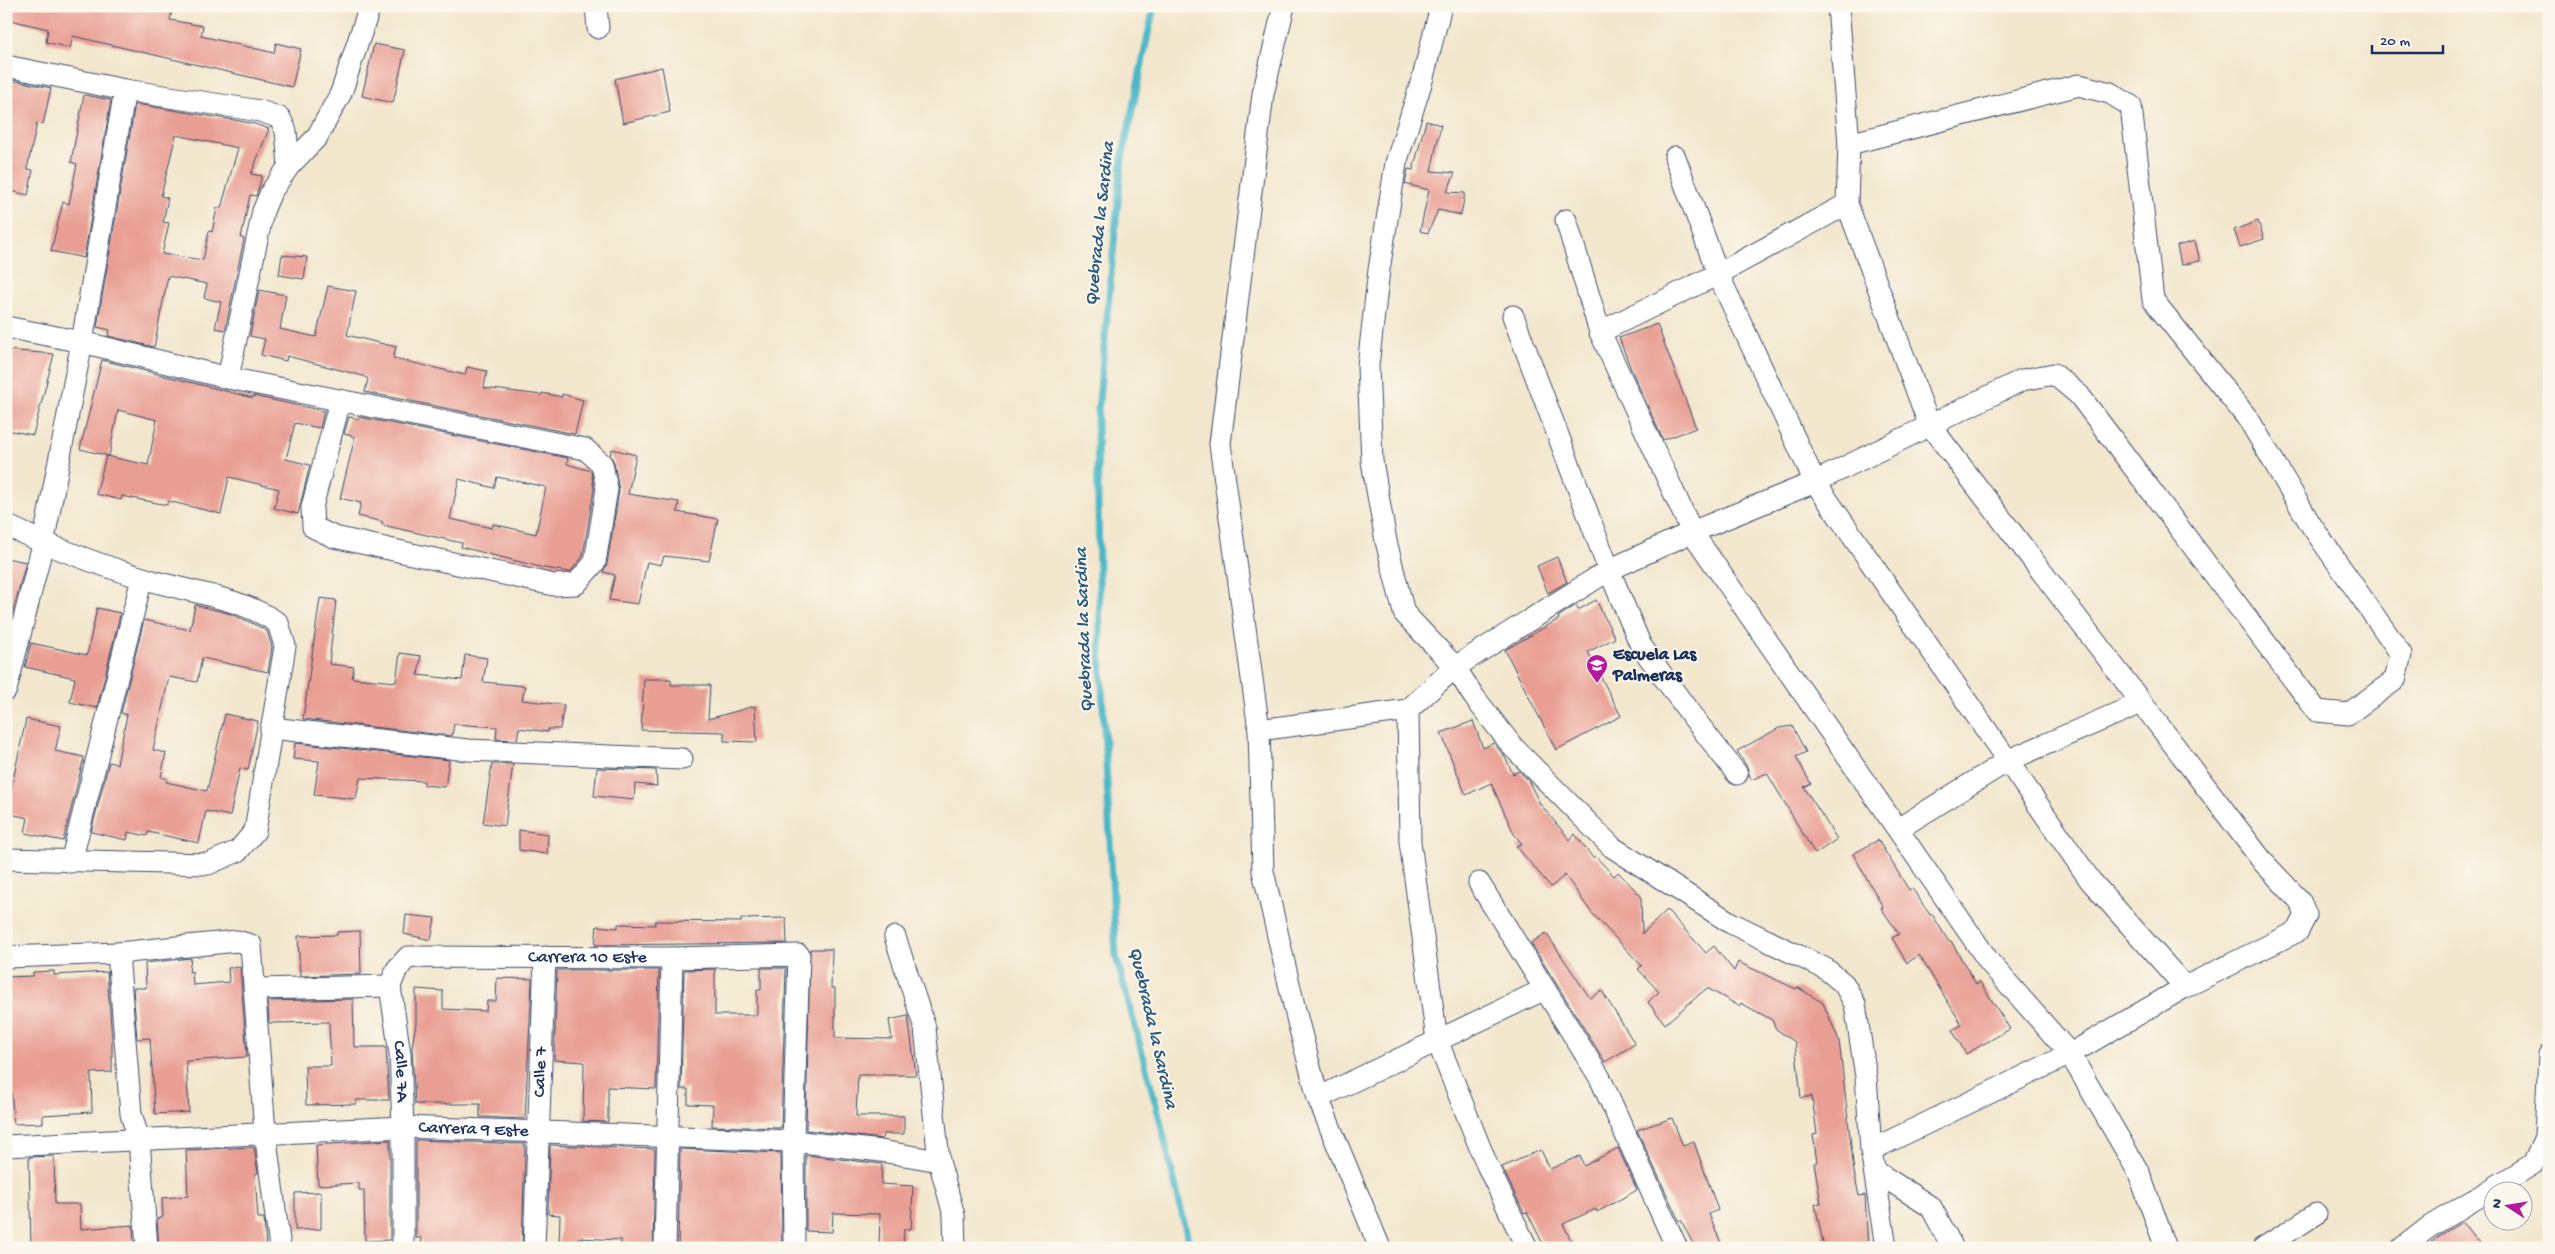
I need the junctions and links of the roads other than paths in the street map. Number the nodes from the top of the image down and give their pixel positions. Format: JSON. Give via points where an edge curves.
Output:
{"nodes":[{"id":1,"x":370,"y":6,"type":"edge"},
{"id":2,"x":596,"y":6,"type":"edge"},
{"id":3,"x":1284,"y":6,"type":"edge"},
{"id":4,"x":1441,"y":6,"type":"edge"},
{"id":5,"x":1838,"y":6,"type":"edge"},
{"id":6,"x":598,"y":28,"type":"dead end"},
{"id":7,"x":6,"y":66,"type":"edge"},
{"id":8,"x":125,"y":90,"type":"junction"},
{"id":9,"x":1849,"y":144,"type":"junction"},
{"id":10,"x":1675,"y":157,"type":"dead end"},
{"id":11,"x":289,"y":166,"type":"junction"},
{"id":12,"x":1847,"y":204,"type":"junction"},
{"id":13,"x":1566,"y":220,"type":"dead end"},
{"id":14,"x":1718,"y":274,"type":"junction"},
{"id":15,"x":1514,"y":316,"type":"dead end"},
{"id":16,"x":6,"y":326,"type":"edge"},
{"id":17,"x":1600,"y":332,"type":"junction"},
{"id":18,"x":82,"y":342,"type":"junction"},
{"id":19,"x":228,"y":378,"type":"junction"},
{"id":20,"x":340,"y":400,"type":"junction"},
{"id":21,"x":1929,"y":424,"type":"junction"},
{"id":22,"x":1815,"y":482,"type":"junction"},
{"id":23,"x":6,"y":525,"type":"edge"},
{"id":24,"x":1692,"y":532,"type":"junction"},
{"id":25,"x":43,"y":544,"type":"junction"},
{"id":26,"x":1609,"y":570,"type":"junction"},
{"id":27,"x":142,"y":578,"type":"junction"},
{"id":28,"x":1455,"y":667,"type":"junction"},
{"id":29,"x":6,"y":690,"type":"edge"},
{"id":30,"x":2141,"y":703,"type":"junction"},
{"id":31,"x":1408,"y":710,"type":"junction"},
{"id":32,"x":271,"y":728,"type":"junction"},
{"id":33,"x":1259,"y":730,"type":"junction"},
{"id":34,"x":682,"y":759,"type":"dead end"},
{"id":35,"x":2009,"y":760,"type":"junction"},
{"id":36,"x":1737,"y":774,"type":"dead end"},
{"id":37,"x":1898,"y":829,"type":"junction"},
{"id":38,"x":6,"y":859,"type":"edge"},
{"id":39,"x":71,"y":862,"type":"junction"},
{"id":40,"x":1479,"y":883,"type":"dead end"},
{"id":41,"x":895,"y":937,"type":"dead end"},
{"id":42,"x":118,"y":953,"type":"junction"},
{"id":43,"x":6,"y":957,"type":"edge"},
{"id":44,"x":545,"y":957,"type":"junction"},
{"id":45,"x":672,"y":958,"type":"junction"},
{"id":46,"x":390,"y":986,"type":"junction"},
{"id":47,"x":2185,"y":988,"type":"junction"},
{"id":48,"x":256,"y":989,"type":"junction"},
{"id":49,"x":1545,"y":989,"type":"junction"},
{"id":50,"x":1437,"y":1040,"type":"junction"},
{"id":51,"x":2070,"y":1054,"type":"junction"},
{"id":52,"x":2549,"y":1055,"type":"edge"},
{"id":53,"x":1318,"y":1098,"type":"junction"},
{"id":54,"x":403,"y":1127,"type":"junction"},
{"id":55,"x":265,"y":1132,"type":"junction"},
{"id":56,"x":538,"y":1132,"type":"junction"},
{"id":57,"x":668,"y":1136,"type":"junction"},
{"id":58,"x":139,"y":1140,"type":"junction"},
{"id":59,"x":793,"y":1141,"type":"junction"},
{"id":60,"x":6,"y":1146,"type":"edge"},
{"id":61,"x":1871,"y":1150,"type":"junction"},
{"id":62,"x":939,"y":1161,"type":"junction"},
{"id":63,"x":1875,"y":1171,"type":"junction"},
{"id":64,"x":2316,"y":1214,"type":"dead end"},
{"id":65,"x":147,"y":1248,"type":"edge"},
{"id":66,"x":280,"y":1248,"type":"edge"},
{"id":67,"x":403,"y":1248,"type":"edge"},
{"id":68,"x":534,"y":1248,"type":"edge"},
{"id":69,"x":665,"y":1248,"type":"edge"},
{"id":70,"x":794,"y":1248,"type":"edge"},
{"id":71,"x":955,"y":1248,"type":"edge"},
{"id":72,"x":1380,"y":1248,"type":"edge"},
{"id":73,"x":1527,"y":1248,"type":"edge"},
{"id":74,"x":1677,"y":1248,"type":"edge"},
{"id":75,"x":1886,"y":1248,"type":"edge"},
{"id":76,"x":1953,"y":1248,"type":"edge"},
{"id":77,"x":2166,"y":1248,"type":"edge"},
{"id":78,"x":2263,"y":1248,"type":"edge"},
{"id":79,"x":2402,"y":1248,"type":"edge"}],
"edges":[{"from":1,"to":11,"type":"street","via":[[341,93],[317,137]]},
{"from":2,"to":6,"type":"street"},
{"from":3,"to":33,"type":"street","via":[[1263,94],[1220,444]]},
{"from":4,"to":28,"type":"street","via":[[1396,163],[1368,366],[1372,461],[1386,541],[1404,613]]},
{"from":5,"to":9,"type":"street"},
{"from":7,"to":8,"type":"street"},
{"from":8,"to":11,"type":"street","via":[[260,111],[280,118],[286,132]]},
{"from":8,"to":18,"type":"street"},
{"from":9,"to":12,"type":"street"},
{"from":9,"to":21,"type":"street","via":[[2078,85],[2110,92],[2131,106],[2153,300],[2249,420],[2311,525],[2401,654],[2395,680],[2348,714],[2317,711],[2079,395],[2054,374],[2022,380]]},
{"from":10,"to":14,"type":"street"},
{"from":11,"to":19,"type":"street","via":[[271,192],[263,211]]},
{"from":12,"to":14,"type":"street"},
{"from":12,"to":21,"type":"street"},
{"from":13,"to":17,"type":"street"},
{"from":14,"to":17,"type":"street"},
{"from":14,"to":22,"type":"street"},
{"from":15,"to":26,"type":"street"},
{"from":16,"to":18,"type":"street"},
{"from":17,"to":24,"type":"street"},
{"from":18,"to":19,"type":"street"},
{"from":18,"to":25,"type":"street"},
{"from":19,"to":20,"type":"street"},
{"from":20,"to":20,"type":"street","via":[[585,449],[602,464],[607,489],[595,562],[576,584],[554,585],[334,537],[313,527],[312,507]]},
{"from":21,"to":22,"type":"street"},
{"from":21,"to":30,"type":"street"},
{"from":22,"to":24,"type":"street"},
{"from":22,"to":35,"type":"street"},
{"from":23,"to":25,"type":"street"},
{"from":24,"to":26,"type":"street"},
{"from":24,"to":37,"type":"street"},
{"from":25,"to":27,"type":"street"},
{"from":25,"to":29,"type":"street"},
{"from":26,"to":28,"type":"street"},
{"from":26,"to":36,"type":"street","via":[[1641,646]]},
{"from":27,"to":32,"type":"street","via":[[260,610],[278,623],[285,646]]},
{"from":27,"to":39,"type":"street"},
{"from":28,"to":31,"type":"street"},
{"from":28,"to":61,"type":"street","via":[[1513,747],[1612,847],[1731,923],[1826,969],[1844,984],[1855,1004],[1866,1077]]},
{"from":30,"to":35,"type":"street"},
{"from":30,"to":47,"type":"street","via":[[2264,863],[2300,900],[2306,915],[2298,931]]},
{"from":31,"to":33,"type":"street"},
{"from":31,"to":50,"type":"street","via":[[1410,842]]},
{"from":32,"to":34,"type":"street","via":[[468,750]]},
{"from":32,"to":39,"type":"street","via":[[254,831],[238,851],[208,864]]},
{"from":33,"to":53,"type":"street","via":[[1263,871]]},
{"from":35,"to":37,"type":"street"},
{"from":35,"to":47,"type":"street","via":[[2090,880]]},
{"from":37,"to":51,"type":"street","via":[[1990,963]]},
{"from":38,"to":39,"type":"street"},
{"from":40,"to":49,"type":"street"},
{"from":41,"to":62,"type":"street","via":[[925,1028]]},
{"from":42,"to":43,"type":"street"},
{"from":42,"to":48,"type":"street","via":[[237,941],[251,946]]},
{"from":42,"to":58,"type":"street","via":[[131,1114]]},
{"from":44,"to":45,"type":"street","name":"Carrera 10 Este"},
{"from":44,"to":46,"type":"street","name":"Carrera 10 Este","via":[[408,957],[397,969]]},
{"from":44,"to":56,"type":"street","name":"Calle 7"},
{"from":45,"to":57,"type":"street"},
{"from":45,"to":59,"type":"street","name":"Carrera 10 Este","via":[[799,955]]},
{"from":46,"to":48,"type":"street"},
{"from":46,"to":54,"type":"street","name":"Calle 7A","via":[[400,1054]]},
{"from":47,"to":51,"type":"street"},
{"from":48,"to":55,"type":"street"},
{"from":49,"to":50,"type":"street"},
{"from":49,"to":74,"type":"street","via":[[1600,1078]]},
{"from":50,"to":53,"type":"street"},
{"from":50,"to":73,"type":"street","via":[[1487,1164]]},
{"from":51,"to":61,"type":"street"},
{"from":51,"to":77,"type":"street","via":[[2139,1173]]},
{"from":52,"to":79,"type":"street","via":[[2545,1137],[2533,1164],[2429,1227]]},
{"from":53,"to":72,"type":"street"},
{"from":54,"to":55,"type":"street","name":"Carrera 9 Este"},
{"from":54,"to":56,"type":"street","name":"Carrera 9 Este"},
{"from":54,"to":67,"type":"street","name":"Calle 7A"},
{"from":55,"to":58,"type":"street","name":"Carrera 9 Este"},
{"from":55,"to":66,"type":"street"},
{"from":56,"to":57,"type":"street","name":"Carrera 9 Este"},
{"from":56,"to":68,"type":"street","name":"Calle 7"},
{"from":57,"to":59,"type":"street","name":"Carrera 9 Este"},
{"from":57,"to":69,"type":"street"},
{"from":58,"to":60,"type":"street","name":"Carrera 9 Este"},
{"from":58,"to":65,"type":"street"},
{"from":59,"to":62,"type":"street","name":"Carrera 9 Este"},
{"from":59,"to":70,"type":"street"},
{"from":61,"to":63,"type":"street"},
{"from":62,"to":71,"type":"street","via":[[954,1215]]},
{"from":63,"to":75,"type":"street"},
{"from":63,"to":76,"type":"street","via":[[1931,1207]]},
{"from":64,"to":78,"type":"street"}]}
